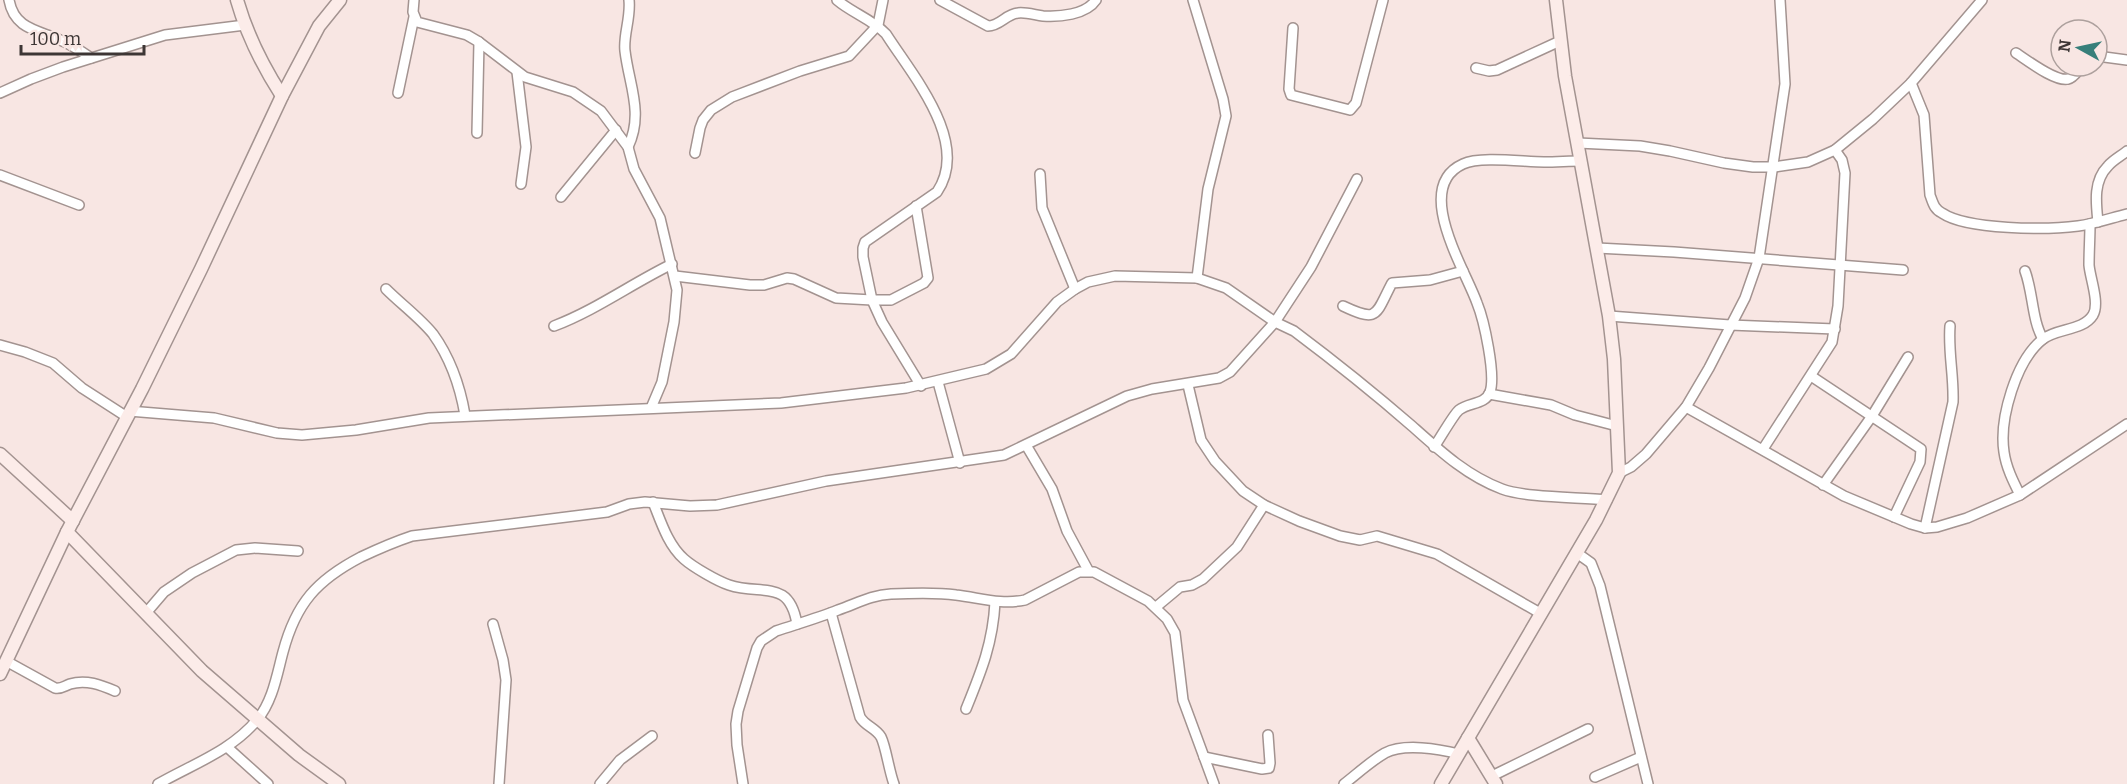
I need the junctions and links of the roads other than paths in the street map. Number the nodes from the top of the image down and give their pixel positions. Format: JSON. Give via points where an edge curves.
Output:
{"nodes":[{"id":1,"x":9,"y":0,"type":"edge"},
{"id":2,"x":237,"y":0,"type":"edge"},
{"id":3,"x":340,"y":0,"type":"edge"},
{"id":4,"x":414,"y":0,"type":"edge"},
{"id":5,"x":629,"y":0,"type":"edge"},
{"id":6,"x":837,"y":0,"type":"edge"},
{"id":7,"x":883,"y":0,"type":"edge"},
{"id":8,"x":940,"y":0,"type":"edge"},
{"id":9,"x":1096,"y":0,"type":"edge"},
{"id":10,"x":1194,"y":0,"type":"edge"},
{"id":11,"x":1383,"y":0,"type":"edge"},
{"id":12,"x":1556,"y":0,"type":"edge"},
{"id":13,"x":1780,"y":0,"type":"edge"},
{"id":14,"x":1982,"y":0,"type":"edge"},
{"id":15,"x":414,"y":17,"type":"junction"},
{"id":16,"x":245,"y":25,"type":"junction"},
{"id":17,"x":878,"y":25,"type":"junction"},
{"id":18,"x":1293,"y":28,"type":"dead end"},
{"id":19,"x":1560,"y":41,"type":"junction"},
{"id":20,"x":479,"y":42,"type":"junction"},
{"id":21,"x":2016,"y":53,"type":"dead end"},
{"id":22,"x":91,"y":58,"type":"junction"},
{"id":23,"x":2109,"y":58,"type":"edge"},
{"id":24,"x":2127,"y":60,"type":"edge"},
{"id":25,"x":1476,"y":68,"type":"dead end"},
{"id":26,"x":517,"y":72,"type":"junction"},
{"id":27,"x":2049,"y":73,"type":"edge"},
{"id":28,"x":1911,"y":83,"type":"junction"},
{"id":29,"x":0,"y":93,"type":"edge"},
{"id":30,"x":398,"y":93,"type":"dead end"},
{"id":31,"x":282,"y":96,"type":"junction"},
{"id":32,"x":616,"y":130,"type":"junction"},
{"id":33,"x":477,"y":133,"type":"dead end"},
{"id":34,"x":1578,"y":143,"type":"junction"},
{"id":35,"x":628,"y":147,"type":"junction"},
{"id":36,"x":1835,"y":150,"type":"junction"},
{"id":37,"x":2127,"y":152,"type":"edge"},
{"id":38,"x":695,"y":153,"type":"dead end"},
{"id":39,"x":1581,"y":160,"type":"junction"},
{"id":40,"x":1774,"y":167,"type":"junction"},
{"id":41,"x":1040,"y":174,"type":"dead end"},
{"id":42,"x":0,"y":175,"type":"edge"},
{"id":43,"x":1357,"y":179,"type":"dead end"},
{"id":44,"x":521,"y":184,"type":"dead end"},
{"id":45,"x":561,"y":197,"type":"dead end"},
{"id":46,"x":78,"y":205,"type":"dead end"},
{"id":47,"x":916,"y":206,"type":"junction"},
{"id":48,"x":2127,"y":214,"type":"edge"},
{"id":49,"x":2094,"y":223,"type":"junction"},
{"id":50,"x":1597,"y":248,"type":"junction"},
{"id":51,"x":1759,"y":258,"type":"junction"},
{"id":52,"x":672,"y":264,"type":"junction"},
{"id":53,"x":1840,"y":265,"type":"junction"},
{"id":54,"x":1903,"y":270,"type":"dead end"},
{"id":55,"x":1463,"y":271,"type":"junction"},
{"id":56,"x":2025,"y":271,"type":"dead end"},
{"id":57,"x":675,"y":276,"type":"junction"},
{"id":58,"x":1197,"y":278,"type":"junction"},
{"id":59,"x":1075,"y":288,"type":"junction"},
{"id":60,"x":386,"y":289,"type":"dead end"},
{"id":61,"x":872,"y":300,"type":"junction"},
{"id":62,"x":1343,"y":306,"type":"dead end"},
{"id":63,"x":1609,"y":316,"type":"junction"},
{"id":64,"x":1275,"y":322,"type":"junction"},
{"id":65,"x":1730,"y":325,"type":"junction"},
{"id":66,"x":554,"y":326,"type":"dead end"},
{"id":67,"x":1950,"y":326,"type":"dead end"},
{"id":68,"x":1835,"y":329,"type":"junction"},
{"id":69,"x":2043,"y":339,"type":"junction"},
{"id":70,"x":0,"y":345,"type":"edge"},
{"id":71,"x":1908,"y":357,"type":"dead end"},
{"id":72,"x":1811,"y":376,"type":"junction"},
{"id":73,"x":938,"y":382,"type":"junction"},
{"id":74,"x":1188,"y":385,"type":"junction"},
{"id":75,"x":921,"y":386,"type":"junction"},
{"id":76,"x":1489,"y":394,"type":"junction"},
{"id":77,"x":1686,"y":407,"type":"junction"},
{"id":78,"x":651,"y":408,"type":"junction"},
{"id":79,"x":128,"y":414,"type":"junction"},
{"id":80,"x":465,"y":415,"type":"junction"},
{"id":81,"x":1872,"y":416,"type":"junction"},
{"id":82,"x":2127,"y":424,"type":"edge"},
{"id":83,"x":1617,"y":426,"type":"junction"},
{"id":84,"x":1026,"y":445,"type":"junction"},
{"id":85,"x":1434,"y":447,"type":"junction"},
{"id":86,"x":1763,"y":449,"type":"junction"},
{"id":87,"x":0,"y":454,"type":"edge"},
{"id":88,"x":960,"y":463,"type":"junction"},
{"id":89,"x":1619,"y":473,"type":"junction"},
{"id":90,"x":1823,"y":485,"type":"junction"},
{"id":91,"x":2020,"y":495,"type":"junction"},
{"id":92,"x":1607,"y":500,"type":"junction"},
{"id":93,"x":653,"y":502,"type":"junction"},
{"id":94,"x":1264,"y":505,"type":"junction"},
{"id":95,"x":1894,"y":517,"type":"junction"},
{"id":96,"x":70,"y":526,"type":"junction"},
{"id":97,"x":1925,"y":528,"type":"junction"},
{"id":98,"x":298,"y":551,"type":"dead end"},
{"id":99,"x":1577,"y":553,"type":"junction"},
{"id":100,"x":1088,"y":570,"type":"junction"},
{"id":101,"x":995,"y":602,"type":"junction"},
{"id":102,"x":1156,"y":607,"type":"junction"},
{"id":103,"x":146,"y":613,"type":"junction"},
{"id":104,"x":831,"y":613,"type":"junction"},
{"id":105,"x":1540,"y":613,"type":"junction"},
{"id":106,"x":493,"y":624,"type":"dead end"},
{"id":107,"x":797,"y":624,"type":"junction"},
{"id":108,"x":6,"y":661,"type":"junction"},
{"id":109,"x":0,"y":674,"type":"edge"},
{"id":110,"x":115,"y":691,"type":"dead end"},
{"id":111,"x":966,"y":709,"type":"dead end"},
{"id":112,"x":257,"y":720,"type":"junction"},
{"id":113,"x":1588,"y":729,"type":"dead end"},
{"id":114,"x":1268,"y":735,"type":"dead end"},
{"id":115,"x":652,"y":736,"type":"dead end"},
{"id":116,"x":1468,"y":738,"type":"junction"},
{"id":117,"x":227,"y":747,"type":"junction"},
{"id":118,"x":1459,"y":754,"type":"junction"},
{"id":119,"x":1204,"y":757,"type":"junction"},
{"id":120,"x":1641,"y":757,"type":"junction"},
{"id":121,"x":1595,"y":777,"type":"dead end"},
{"id":122,"x":1494,"y":780,"type":"edge"},
{"id":123,"x":158,"y":784,"type":"edge"},
{"id":124,"x":268,"y":784,"type":"edge"},
{"id":125,"x":339,"y":784,"type":"edge"},
{"id":126,"x":499,"y":784,"type":"edge"},
{"id":127,"x":600,"y":784,"type":"edge"},
{"id":128,"x":743,"y":784,"type":"edge"},
{"id":129,"x":894,"y":784,"type":"edge"},
{"id":130,"x":1214,"y":784,"type":"edge"},
{"id":131,"x":1344,"y":784,"type":"edge"},
{"id":132,"x":1441,"y":784,"type":"edge"},
{"id":133,"x":1648,"y":784,"type":"edge"}],
"edges":[{"from":1,"to":22,"type":"street","via":[[18,21],[28,29],[58,39]]},
{"from":2,"to":16,"type":"main road"},
{"from":3,"to":31,"type":"main road","via":[[319,26]]},
{"from":4,"to":15,"type":"street"},
{"from":5,"to":35,"type":"street","via":[[625,52],[636,129]]},
{"from":6,"to":17,"type":"street"},
{"from":7,"to":17,"type":"street"},
{"from":8,"to":9,"type":"street","via":[[988,26],[1019,13],[1044,16],[1085,10]]},
{"from":10,"to":58,"type":"street","via":[[1226,116],[1208,189]]},
{"from":11,"to":18,"type":"street","via":[[1356,103],[1350,111],[1291,95]]},
{"from":12,"to":19,"type":"main road"},
{"from":13,"to":40,"type":"street","via":[[1785,84]]},
{"from":14,"to":28,"type":"street"},
{"from":15,"to":20,"type":"street","via":[[417,22]]},
{"from":15,"to":30,"type":"street"},
{"from":16,"to":22,"type":"street","via":[[165,35]]},
{"from":16,"to":31,"type":"main road","via":[[260,61]]},
{"from":17,"to":38,"type":"street","via":[[849,56],[732,97],[711,110],[700,128]]},
{"from":17,"to":47,"type":"street","via":[[928,99],[946,141],[942,184]]},
{"from":19,"to":25,"type":"street","via":[[1497,69]]},
{"from":19,"to":34,"type":"main road"},
{"from":20,"to":26,"type":"street"},
{"from":20,"to":33,"type":"street"},
{"from":21,"to":27,"type":"street"},
{"from":22,"to":29,"type":"street"},
{"from":23,"to":24,"type":"street"},
{"from":26,"to":32,"type":"street","via":[[573,92],[601,111]]},
{"from":26,"to":44,"type":"street","via":[[526,147]]},
{"from":28,"to":36,"type":"street"},
{"from":28,"to":49,"type":"street","via":[[1924,115],[1930,195],[1940,213],[1981,225],[2065,228]]},
{"from":31,"to":79,"type":"main road"},
{"from":32,"to":35,"type":"street"},
{"from":32,"to":45,"type":"street"},
{"from":34,"to":39,"type":"main road"},
{"from":34,"to":40,"type":"street","via":[[1640,146],[1724,164]]},
{"from":35,"to":52,"type":"street","via":[[634,169],[657,209]]},
{"from":36,"to":40,"type":"street","via":[[1808,162]]},
{"from":36,"to":53,"type":"street","via":[[1845,173]]},
{"from":37,"to":49,"type":"street","via":[[2101,175]]},
{"from":39,"to":50,"type":"main road"},
{"from":39,"to":55,"type":"street","via":[[1464,163],[1450,172],[1440,198],[1447,231]]},
{"from":40,"to":51,"type":"street"},
{"from":41,"to":59,"type":"street","via":[[1042,207]]},
{"from":42,"to":46,"type":"street"},
{"from":43,"to":64,"type":"street","via":[[1311,267]]},
{"from":47,"to":61,"type":"street","via":[[863,248]]},
{"from":47,"to":61,"type":"street","via":[[928,278],[891,300]]},
{"from":48,"to":49,"type":"street"},
{"from":49,"to":69,"type":"street","via":[[2089,265],[2093,315]]},
{"from":50,"to":51,"type":"street"},
{"from":50,"to":63,"type":"main road"},
{"from":51,"to":53,"type":"street"},
{"from":51,"to":65,"type":"street","via":[[1745,298]]},
{"from":52,"to":57,"type":"street"},
{"from":52,"to":66,"type":"street"},
{"from":53,"to":54,"type":"street"},
{"from":53,"to":68,"type":"street"},
{"from":55,"to":62,"type":"street","via":[[1430,280],[1392,283],[1371,316]]},
{"from":55,"to":76,"type":"street","via":[[1478,304],[1488,345]]},
{"from":56,"to":69,"type":"street"},
{"from":57,"to":61,"type":"street","via":[[750,285],[788,278],[836,298]]},
{"from":57,"to":78,"type":"street","via":[[674,322],[662,382]]},
{"from":58,"to":59,"type":"street","via":[[1115,276]]},
{"from":58,"to":64,"type":"street","via":[[1226,288]]},
{"from":59,"to":73,"type":"street","via":[[1057,302],[1011,354],[986,369]]},
{"from":60,"to":80,"type":"street","via":[[432,333],[452,367]]},
{"from":61,"to":75,"type":"street"},
{"from":63,"to":65,"type":"street"},
{"from":63,"to":83,"type":"main road"},
{"from":64,"to":74,"type":"street","via":[[1230,372]]},
{"from":64,"to":85,"type":"street","via":[[1315,347]]},
{"from":65,"to":68,"type":"street"},
{"from":65,"to":77,"type":"street"},
{"from":67,"to":97,"type":"street","via":[[1953,402]]},
{"from":68,"to":72,"type":"street","via":[[1832,342]]},
{"from":69,"to":91,"type":"street","via":[[2018,373],[2003,427],[2008,468]]},
{"from":70,"to":79,"type":"street","via":[[53,363],[82,388]]},
{"from":71,"to":81,"type":"street"},
{"from":72,"to":81,"type":"street"},
{"from":72,"to":86,"type":"street"},
{"from":73,"to":75,"type":"street"},
{"from":73,"to":88,"type":"street"},
{"from":74,"to":84,"type":"street","via":[[1127,396]]},
{"from":74,"to":94,"type":"street","via":[[1201,440],[1243,491]]},
{"from":75,"to":78,"type":"street","via":[[782,404]]},
{"from":76,"to":83,"type":"street","via":[[1551,405]]},
{"from":76,"to":85,"type":"street","via":[[1459,410]]},
{"from":77,"to":86,"type":"street"},
{"from":77,"to":89,"type":"street","via":[[1646,454]]},
{"from":78,"to":80,"type":"street"},
{"from":79,"to":80,"type":"street","via":[[214,418],[302,435]]},
{"from":79,"to":96,"type":"main road"},
{"from":81,"to":90,"type":"street"},
{"from":81,"to":95,"type":"street","via":[[1921,449],[1920,462]]},
{"from":82,"to":91,"type":"street"},
{"from":83,"to":89,"type":"main road"},
{"from":84,"to":88,"type":"street","via":[[1004,455]]},
{"from":84,"to":100,"type":"street","via":[[1052,489],[1067,531]]},
{"from":85,"to":92,"type":"street","via":[[1504,490]]},
{"from":86,"to":90,"type":"street"},
{"from":87,"to":96,"type":"main road"},
{"from":88,"to":93,"type":"street","via":[[826,481],[717,505]]},
{"from":89,"to":92,"type":"main road"},
{"from":90,"to":95,"type":"street"},
{"from":91,"to":97,"type":"street","via":[[1967,518]]},
{"from":92,"to":99,"type":"main road"},
{"from":93,"to":107,"type":"street","via":[[673,546],[684,560],[729,585],[786,596],[792,603]]},
{"from":93,"to":112,"type":"street","via":[[629,504],[607,512],[412,536],[391,542],[337,570],[316,586],[291,626],[276,680]]},
{"from":94,"to":102,"type":"street","via":[[1237,547],[1212,571],[1192,585],[1180,587]]},
{"from":94,"to":105,"type":"street","via":[[1341,536],[1360,540],[1377,536],[1437,554]]},
{"from":95,"to":97,"type":"street"},
{"from":96,"to":103,"type":"main road"},
{"from":96,"to":108,"type":"main road"},
{"from":98,"to":103,"type":"street","via":[[236,550],[164,592]]},
{"from":99,"to":105,"type":"main road"},
{"from":99,"to":120,"type":"street","via":[[1592,562],[1600,586]]},
{"from":100,"to":101,"type":"street","via":[[1025,600]]},
{"from":100,"to":102,"type":"street"},
{"from":101,"to":104,"type":"street","via":[[956,594],[889,594],[869,597]]},
{"from":101,"to":111,"type":"street","via":[[994,629],[985,664]]},
{"from":102,"to":119,"type":"street","via":[[1175,633],[1183,700]]},
{"from":103,"to":112,"type":"main road"},
{"from":104,"to":107,"type":"street"},
{"from":104,"to":129,"type":"street","via":[[860,717],[882,738]]},
{"from":105,"to":116,"type":"main road"},
{"from":106,"to":126,"type":"street","via":[[506,680]]},
{"from":107,"to":128,"type":"street","via":[[767,636],[757,648],[736,724]]},
{"from":108,"to":109,"type":"main road"},
{"from":108,"to":110,"type":"street","via":[[56,688],[81,682]]},
{"from":112,"to":117,"type":"street"},
{"from":112,"to":125,"type":"main road"},
{"from":113,"to":122,"type":"street"},
{"from":114,"to":119,"type":"street","via":[[1269,768]]},
{"from":115,"to":127,"type":"street","via":[[620,760]]},
{"from":116,"to":118,"type":"main road"},
{"from":116,"to":122,"type":"main road"},
{"from":117,"to":123,"type":"street"},
{"from":117,"to":124,"type":"street"},
{"from":118,"to":131,"type":"street","via":[[1435,748],[1391,751]]},
{"from":118,"to":132,"type":"main road"},
{"from":119,"to":130,"type":"street"},
{"from":120,"to":121,"type":"street"},
{"from":120,"to":133,"type":"street"}]}
